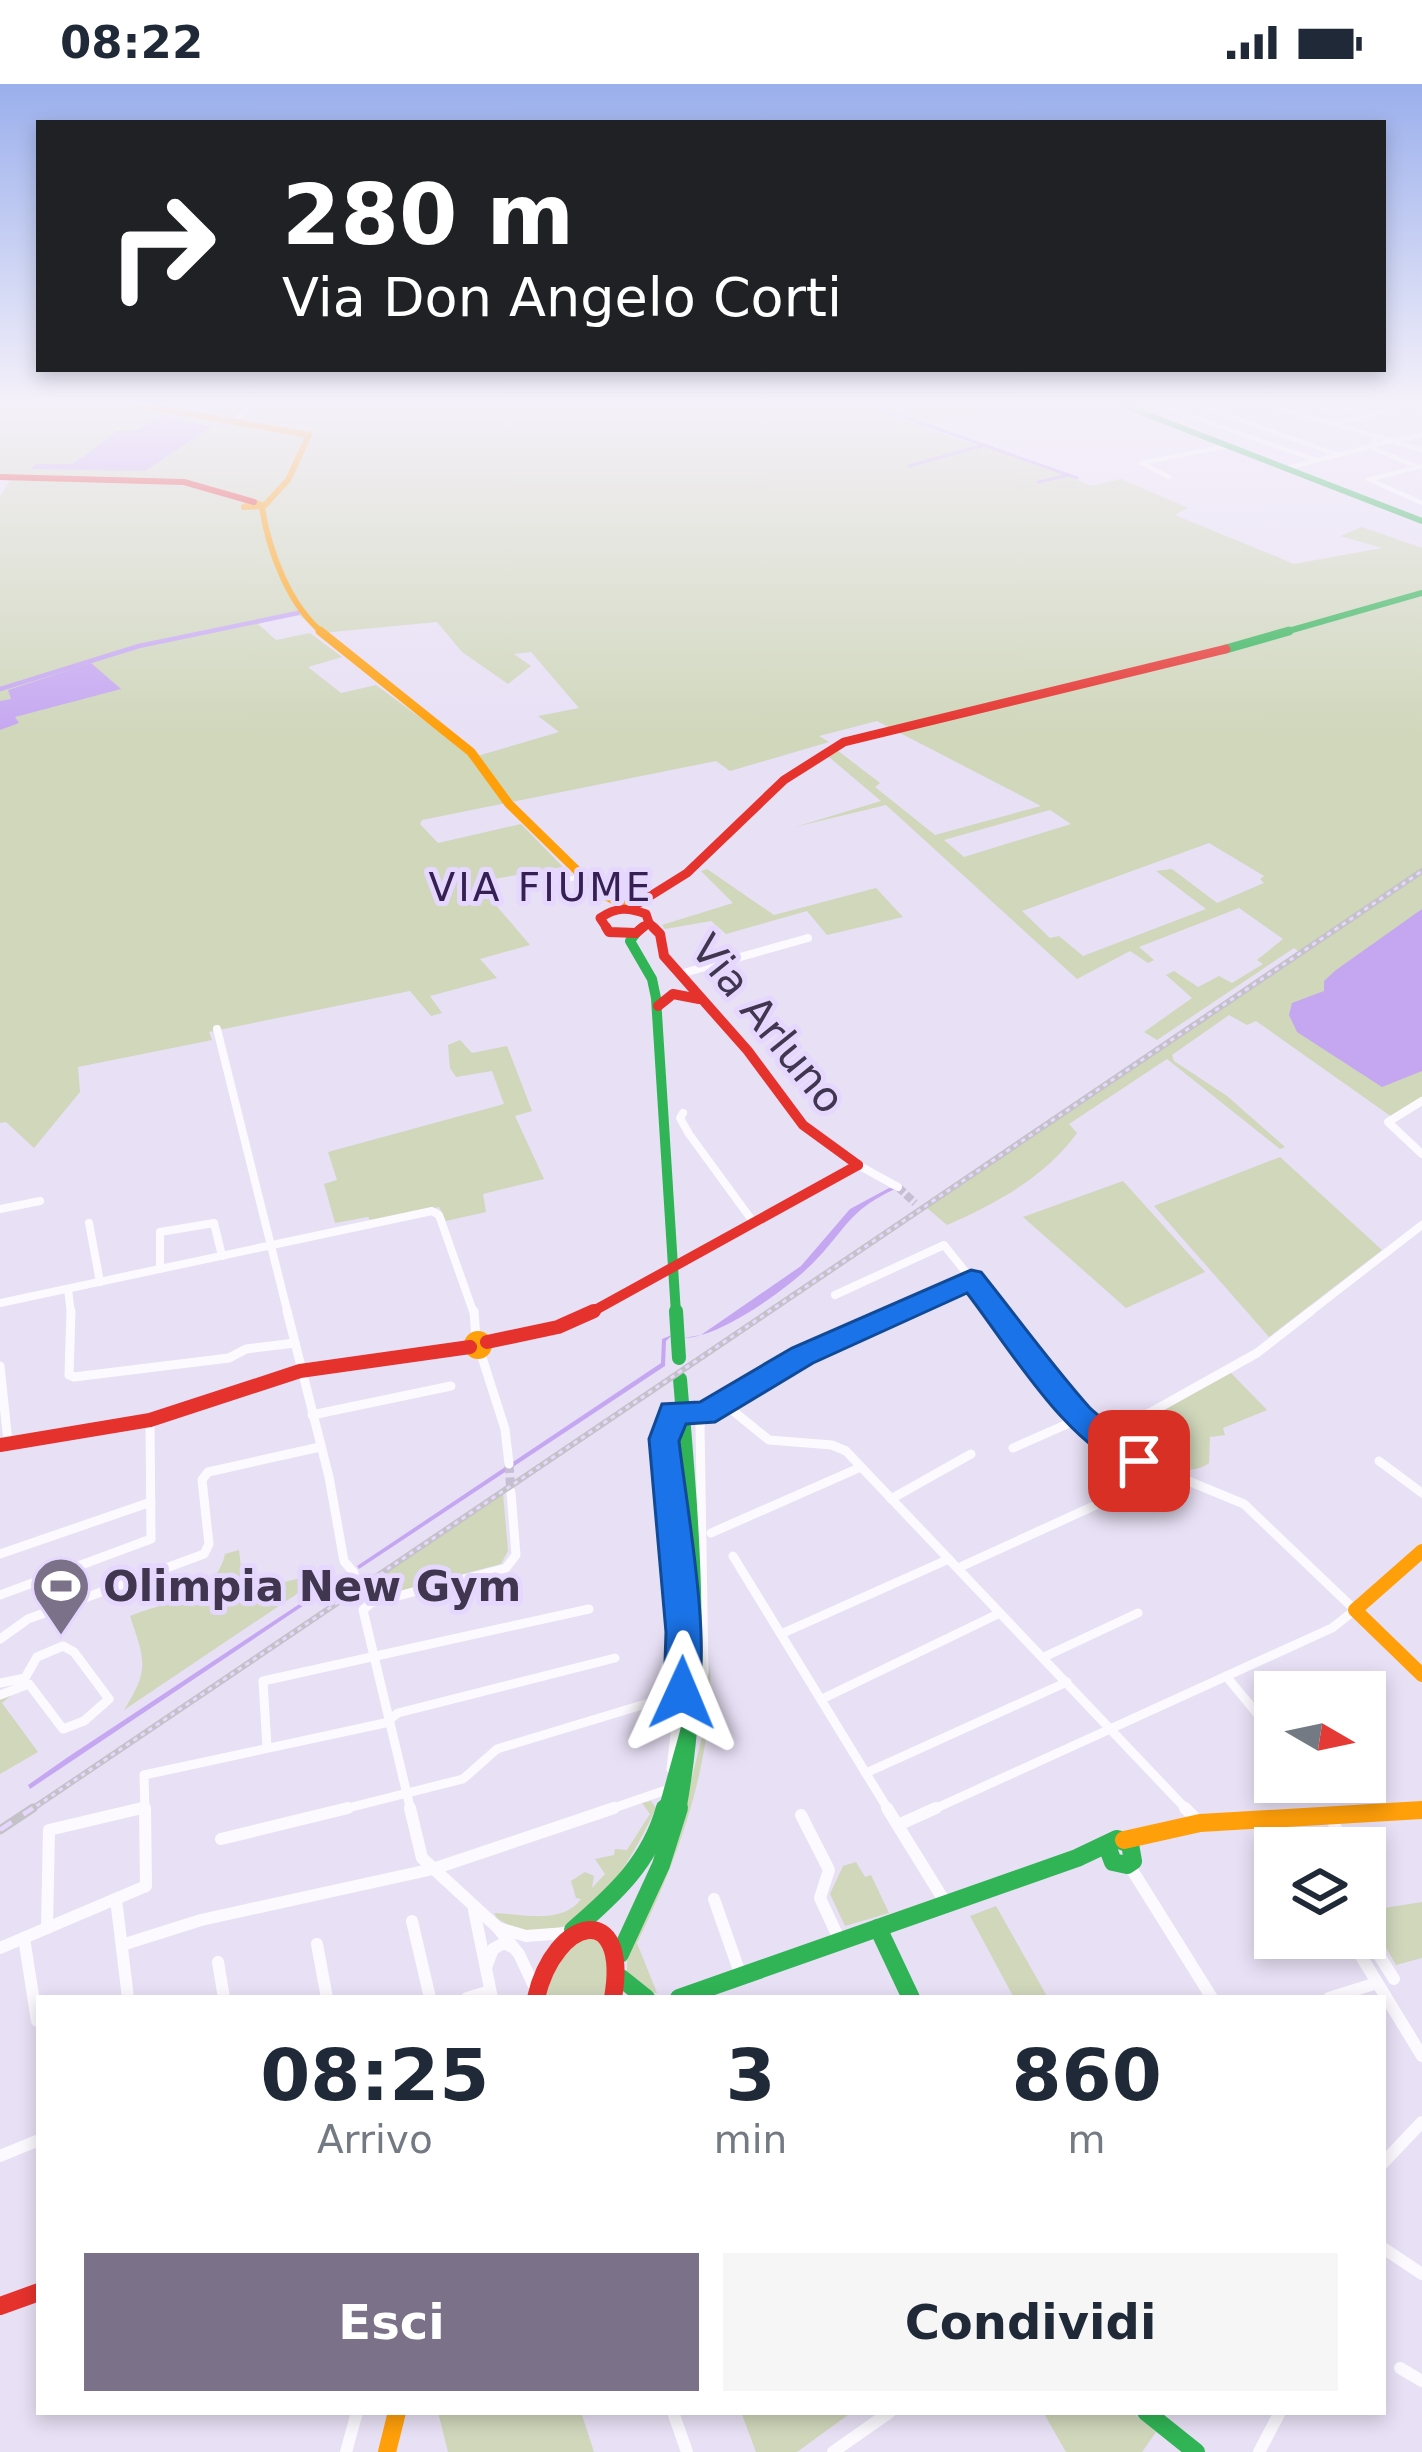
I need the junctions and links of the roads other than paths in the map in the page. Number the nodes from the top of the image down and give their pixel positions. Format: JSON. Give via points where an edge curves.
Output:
{"nodes":[{"id":1,"x":259,"y":515,"type":"edge"},
{"id":2,"x":1422,"y":593,"type":"edge"},
{"id":3,"x":583,"y":876,"type":"junction"},
{"id":4,"x":674,"y":884,"type":"junction"},
{"id":5,"x":529,"y":888,"type":"dead end"},
{"id":6,"x":599,"y":892,"type":"junction"},
{"id":7,"x":629,"y":907,"type":"junction"},
{"id":8,"x":602,"y":924,"type":"junction"},
{"id":9,"x":646,"y":928,"type":"junction"},
{"id":10,"x":808,"y":938,"type":"dead end"},
{"id":11,"x":643,"y":961,"type":"junction"},
{"id":12,"x":680,"y":974,"type":"junction"},
{"id":13,"x":704,"y":1002,"type":"junction"},
{"id":14,"x":657,"y":1009,"type":"junction"},
{"id":15,"x":217,"y":1029,"type":"dead end"},
{"id":16,"x":1422,"y":1101,"type":"edge"},
{"id":17,"x":683,"y":1113,"type":"dead end"},
{"id":18,"x":1422,"y":1154,"type":"edge"},
{"id":19,"x":858,"y":1165,"type":"junction"},
{"id":20,"x":898,"y":1186,"type":"tunnel mouth"},
{"id":21,"x":40,"y":1201,"type":"dead end"},
{"id":22,"x":0,"y":1209,"type":"edge"},
{"id":23,"x":89,"y":1223,"type":"dead end"},
{"id":24,"x":754,"y":1223,"type":"junction"},
{"id":25,"x":1422,"y":1225,"type":"edge"},
{"id":26,"x":271,"y":1245,"type":"junction"},
{"id":27,"x":222,"y":1256,"type":"junction"},
{"id":28,"x":160,"y":1269,"type":"junction"},
{"id":29,"x":971,"y":1279,"type":"junction"},
{"id":30,"x":100,"y":1282,"type":"junction"},
{"id":31,"x":68,"y":1288,"type":"junction"},
{"id":32,"x":835,"y":1294,"type":"dead end"},
{"id":33,"x":0,"y":1303,"type":"edge"},
{"id":34,"x":296,"y":1343,"type":"junction"},
{"id":35,"x":478,"y":1345,"type":"junction"},
{"id":36,"x":679,"y":1358,"type":"dead end"},
{"id":37,"x":1,"y":1366,"type":"edge"},
{"id":38,"x":300,"y":1371,"type":"junction"},
{"id":39,"x":680,"y":1379,"type":"dead end"},
{"id":40,"x":451,"y":1386,"type":"dead end"},
{"id":41,"x":722,"y":1402,"type":"junction"},
{"id":42,"x":700,"y":1412,"type":"junction"},
{"id":43,"x":312,"y":1415,"type":"junction"},
{"id":44,"x":1081,"y":1418,"type":"junction"},
{"id":45,"x":150,"y":1420,"type":"junction"},
{"id":46,"x":1103,"y":1439,"type":"junction"},
{"id":47,"x":4,"y":1445,"type":"edge"},
{"id":48,"x":320,"y":1448,"type":"junction"},
{"id":49,"x":1013,"y":1448,"type":"dead end"},
{"id":50,"x":971,"y":1454,"type":"dead end"},
{"id":51,"x":1379,"y":1461,"type":"dead end"},
{"id":52,"x":509,"y":1465,"type":"tunnel mouth"},
{"id":53,"x":861,"y":1467,"type":"junction"},
{"id":54,"x":1168,"y":1472,"type":"junction"},
{"id":55,"x":512,"y":1492,"type":"tunnel mouth"},
{"id":56,"x":1422,"y":1493,"type":"edge"},
{"id":57,"x":891,"y":1498,"type":"junction"},
{"id":58,"x":151,"y":1507,"type":"junction"},
{"id":59,"x":711,"y":1533,"type":"dead end"},
{"id":60,"x":1422,"y":1551,"type":"edge"},
{"id":61,"x":3,"y":1553,"type":"edge"},
{"id":62,"x":733,"y":1556,"type":"dead end"},
{"id":63,"x":949,"y":1559,"type":"junction"},
{"id":64,"x":958,"y":1568,"type":"junction"},
{"id":65,"x":353,"y":1573,"type":"dead end"},
{"id":66,"x":0,"y":1595,"type":"edge"},
{"id":67,"x":589,"y":1609,"type":"dead end"},
{"id":68,"x":1355,"y":1610,"type":"junction"},
{"id":69,"x":1000,"y":1613,"type":"junction"},
{"id":70,"x":1138,"y":1613,"type":"dead end"},
{"id":71,"x":780,"y":1634,"type":"junction"},
{"id":72,"x":0,"y":1639,"type":"edge"},
{"id":73,"x":1044,"y":1657,"type":"junction"},
{"id":74,"x":374,"y":1658,"type":"junction"},
{"id":75,"x":615,"y":1658,"type":"dead end"},
{"id":76,"x":1422,"y":1675,"type":"edge"},
{"id":77,"x":1226,"y":1676,"type":"junction"},
{"id":78,"x":1067,"y":1682,"type":"junction"},
{"id":79,"x":0,"y":1683,"type":"edge"},
{"id":80,"x":682,"y":1693,"type":"junction"},
{"id":81,"x":0,"y":1695,"type":"edge"},
{"id":82,"x":822,"y":1700,"type":"junction"},
{"id":83,"x":666,"y":1701,"type":"junction"},
{"id":84,"x":689,"y":1708,"type":"junction"},
{"id":85,"x":1254,"y":1710,"type":"edge"},
{"id":86,"x":389,"y":1718,"type":"junction"},
{"id":87,"x":1111,"y":1727,"type":"junction"},
{"id":88,"x":267,"y":1747,"type":"junction"},
{"id":89,"x":866,"y":1773,"type":"junction"},
{"id":90,"x":666,"y":1790,"type":"junction"},
{"id":91,"x":408,"y":1794,"type":"junction"},
{"id":92,"x":144,"y":1807,"type":"junction"},
{"id":93,"x":1422,"y":1810,"type":"edge"},
{"id":94,"x":801,"y":1815,"type":"dead end"},
{"id":95,"x":1330,"y":1816,"type":"junction"},
{"id":96,"x":1277,"y":1820,"type":"junction"},
{"id":97,"x":1200,"y":1823,"type":"junction"},
{"id":98,"x":898,"y":1826,"type":"junction"},
{"id":99,"x":1281,"y":1827,"type":"edge"},
{"id":100,"x":1335,"y":1827,"type":"edge"},
{"id":101,"x":1154,"y":1833,"type":"junction"},
{"id":102,"x":221,"y":1839,"type":"dead end"},
{"id":103,"x":1124,"y":1840,"type":"junction"},
{"id":104,"x":1108,"y":1851,"type":"junction"},
{"id":105,"x":1131,"y":1862,"type":"junction"},
{"id":106,"x":433,"y":1869,"type":"junction"},
{"id":107,"x":116,"y":1899,"type":"junction"},
{"id":108,"x":714,"y":1899,"type":"dead end"},
{"id":109,"x":946,"y":1904,"type":"junction"},
{"id":110,"x":473,"y":1909,"type":"junction"},
{"id":111,"x":592,"y":1917,"type":"junction"},
{"id":112,"x":412,"y":1921,"type":"dead end"},
{"id":113,"x":496,"y":1928,"type":"junction"},
{"id":114,"x":878,"y":1928,"type":"junction"},
{"id":115,"x":47,"y":1929,"type":"junction"},
{"id":116,"x":570,"y":1931,"type":"junction"},
{"id":117,"x":24,"y":1938,"type":"junction"},
{"id":118,"x":840,"y":1941,"type":"junction"},
{"id":119,"x":317,"y":1944,"type":"dead end"},
{"id":120,"x":122,"y":1945,"type":"junction"},
{"id":121,"x":514,"y":1947,"type":"junction"},
{"id":122,"x":0,"y":1948,"type":"edge"},
{"id":123,"x":620,"y":1954,"type":"junction"},
{"id":124,"x":1363,"y":1959,"type":"edge"},
{"id":125,"x":1381,"y":1959,"type":"edge"},
{"id":126,"x":218,"y":1962,"type":"dead end"},
{"id":127,"x":487,"y":1967,"type":"junction"},
{"id":128,"x":741,"y":1976,"type":"junction"},
{"id":129,"x":621,"y":1978,"type":"junction"},
{"id":130,"x":1394,"y":1979,"type":"dead end"},
{"id":131,"x":1377,"y":1983,"type":"junction"},
{"id":132,"x":491,"y":1994,"type":"edge"},
{"id":133,"x":128,"y":1995,"type":"edge"},
{"id":134,"x":224,"y":1995,"type":"edge"},
{"id":135,"x":326,"y":1995,"type":"edge"},
{"id":136,"x":429,"y":1995,"type":"edge"},
{"id":137,"x":536,"y":1995,"type":"edge"},
{"id":138,"x":614,"y":1995,"type":"edge"},
{"id":139,"x":642,"y":1995,"type":"edge"},
{"id":140,"x":687,"y":1995,"type":"edge"},
{"id":141,"x":910,"y":1995,"type":"edge"},
{"id":142,"x":1210,"y":1995,"type":"edge"},
{"id":143,"x":1339,"y":1995,"type":"edge"},
{"id":144,"x":1384,"y":1995,"type":"edge"},
{"id":145,"x":1386,"y":1998,"type":"edge"},
{"id":146,"x":36,"y":2015,"type":"edge"},
{"id":147,"x":1422,"y":2056,"type":"edge"},
{"id":148,"x":1422,"y":2122,"type":"edge"},
{"id":149,"x":36,"y":2141,"type":"edge"},
{"id":150,"x":0,"y":2156,"type":"edge"},
{"id":151,"x":1386,"y":2160,"type":"edge"},
{"id":152,"x":1386,"y":2250,"type":"edge"},
{"id":153,"x":1422,"y":2274,"type":"edge"},
{"id":154,"x":36,"y":2293,"type":"edge"},
{"id":155,"x":0,"y":2306,"type":"edge"},
{"id":156,"x":1400,"y":2368,"type":"dead end"},
{"id":157,"x":1422,"y":2381,"type":"edge"},
{"id":158,"x":356,"y":2415,"type":"edge"},
{"id":159,"x":397,"y":2415,"type":"edge"},
{"id":160,"x":674,"y":2415,"type":"edge"},
{"id":161,"x":886,"y":2415,"type":"edge"},
{"id":162,"x":1150,"y":2415,"type":"edge"},
{"id":163,"x":1278,"y":2415,"type":"edge"},
{"id":164,"x":346,"y":2452,"type":"edge"},
{"id":165,"x":387,"y":2452,"type":"edge"},
{"id":166,"x":686,"y":2452,"type":"edge"},
{"id":167,"x":832,"y":2452,"type":"edge"},
{"id":168,"x":1196,"y":2452,"type":"edge"},
{"id":169,"x":1259,"y":2452,"type":"edge"}],
"edges":[{"from":1,"to":3,"type":"street","via":[[301,613],[471,752],[509,804]]},
{"from":2,"to":4,"type":"street","via":[[844,742],[783,777]]},
{"from":3,"to":5,"type":"street"},
{"from":3,"to":6,"type":"street"},
{"from":4,"to":7,"type":"street"},
{"from":4,"to":9,"type":"street"},
{"from":6,"to":7,"type":"street"},
{"from":6,"to":8,"type":"street"},
{"from":7,"to":8,"type":"street","via":[[608,911]]},
{"from":7,"to":9,"type":"street","via":[[642,911]]},
{"from":8,"to":9,"type":"street"},
{"from":8,"to":11,"type":"street"},
{"from":9,"to":11,"type":"street","via":[[630,941]]},
{"from":9,"to":12,"type":"street","name":"Via Arluno"},
{"from":10,"to":12,"type":"street"},
{"from":11,"to":14,"type":"street"},
{"from":12,"to":13,"type":"street","name":"Via Arluno"},
{"from":13,"to":14,"type":"street","via":[[679,993]]},
{"from":13,"to":19,"type":"street","name":"Via Arluno","via":[[802,1125]]},
{"from":14,"to":36,"type":"street"},
{"from":15,"to":26,"type":"street"},
{"from":16,"to":18,"type":"street","via":[[1388,1122]]},
{"from":17,"to":24,"type":"street","via":[[689,1134]]},
{"from":19,"to":20,"type":"street","name":"Via Arluno"},
{"from":19,"to":24,"type":"street"},
{"from":21,"to":22,"type":"street"},
{"from":23,"to":30,"type":"street"},
{"from":24,"to":35,"type":"street","via":[[558,1327]]},
{"from":25,"to":46,"type":"street","via":[[1257,1353]]},
{"from":26,"to":27,"type":"street"},
{"from":26,"to":34,"type":"street"},
{"from":26,"to":35,"type":"street","via":[[436,1212],[473,1305]]},
{"from":27,"to":28,"type":"street"},
{"from":27,"to":28,"type":"street","via":[[214,1223],[160,1232]]},
{"from":28,"to":30,"type":"street"},
{"from":29,"to":32,"type":"street","via":[[944,1244]]},
{"from":29,"to":41,"type":"street","via":[[802,1355]]},
{"from":29,"to":44,"type":"street"},
{"from":30,"to":31,"type":"street"},
{"from":31,"to":33,"type":"street"},
{"from":31,"to":34,"type":"street","via":[[72,1376]]},
{"from":34,"to":38,"type":"street"},
{"from":35,"to":38,"type":"street"},
{"from":35,"to":52,"type":"street"},
{"from":37,"to":47,"type":"street"},
{"from":38,"to":43,"type":"street"},
{"from":38,"to":45,"type":"street"},
{"from":39,"to":84,"type":"street"},
{"from":40,"to":43,"type":"street"},
{"from":41,"to":42,"type":"street"},
{"from":41,"to":53,"type":"street","via":[[769,1440],[836,1445]]},
{"from":42,"to":80,"type":"street","via":[[672,1412],[664,1439]]},
{"from":42,"to":84,"type":"street","via":[[704,1671]]},
{"from":43,"to":48,"type":"street"},
{"from":44,"to":46,"type":"street"},
{"from":44,"to":49,"type":"street"},
{"from":45,"to":47,"type":"street"},
{"from":45,"to":58,"type":"street"},
{"from":46,"to":54,"type":"street"},
{"from":48,"to":65,"type":"street"},
{"from":48,"to":72,"type":"street","via":[[206,1474],[207,1550],[28,1618]]},
{"from":50,"to":57,"type":"street"},
{"from":51,"to":56,"type":"street"},
{"from":53,"to":57,"type":"street"},
{"from":53,"to":59,"type":"street"},
{"from":54,"to":64,"type":"street"},
{"from":54,"to":68,"type":"street","via":[[1252,1509]]},
{"from":55,"to":74,"type":"street","via":[[516,1555],[506,1568],[364,1606]]},
{"from":57,"to":63,"type":"street"},
{"from":58,"to":61,"type":"street"},
{"from":58,"to":66,"type":"street","via":[[151,1539]]},
{"from":60,"to":68,"type":"street"},
{"from":62,"to":71,"type":"street"},
{"from":63,"to":64,"type":"street"},
{"from":63,"to":71,"type":"street"},
{"from":64,"to":69,"type":"street"},
{"from":67,"to":74,"type":"street"},
{"from":68,"to":76,"type":"street"},
{"from":68,"to":77,"type":"street"},
{"from":69,"to":73,"type":"street"},
{"from":69,"to":82,"type":"street"},
{"from":70,"to":73,"type":"street"},
{"from":71,"to":82,"type":"street"},
{"from":73,"to":78,"type":"street"},
{"from":74,"to":86,"type":"street"},
{"from":74,"to":88,"type":"street","via":[[263,1681]]},
{"from":75,"to":86,"type":"street"},
{"from":77,"to":85,"type":"street"},
{"from":77,"to":87,"type":"street"},
{"from":78,"to":87,"type":"street"},
{"from":78,"to":89,"type":"street"},
{"from":79,"to":81,"type":"street","via":[[25,1678],[37,1657],[63,1646],[110,1699],[63,1730],[29,1684]]},
{"from":80,"to":83,"type":"street"},
{"from":80,"to":84,"type":"street"},
{"from":82,"to":89,"type":"street"},
{"from":83,"to":84,"type":"street"},
{"from":83,"to":91,"type":"street","via":[[497,1748],[464,1779]]},
{"from":84,"to":90,"type":"street"},
{"from":84,"to":111,"type":"street","via":[[657,1837]]},
{"from":84,"to":123,"type":"street","via":[[678,1814]]},
{"from":86,"to":88,"type":"street"},
{"from":86,"to":91,"type":"street"},
{"from":87,"to":97,"type":"street"},
{"from":87,"to":98,"type":"street"},
{"from":88,"to":92,"type":"street","via":[[145,1775]]},
{"from":89,"to":98,"type":"street"},
{"from":90,"to":106,"type":"street"},
{"from":90,"to":111,"type":"street","via":[[626,1872]]},
{"from":91,"to":102,"type":"street"},
{"from":91,"to":106,"type":"street","via":[[422,1858]]},
{"from":92,"to":107,"type":"street","via":[[146,1886]]},
{"from":92,"to":115,"type":"street","via":[[49,1830]]},
{"from":93,"to":95,"type":"street"},
{"from":94,"to":118,"type":"street","via":[[830,1870],[820,1898]]},
{"from":95,"to":96,"type":"street"},
{"from":95,"to":100,"type":"street"},
{"from":96,"to":97,"type":"street"},
{"from":96,"to":99,"type":"street"},
{"from":97,"to":101,"type":"street"},
{"from":98,"to":109,"type":"street"},
{"from":101,"to":103,"type":"street"},
{"from":101,"to":105,"type":"street"},
{"from":103,"to":104,"type":"street"},
{"from":103,"to":105,"type":"street"},
{"from":104,"to":105,"type":"street"},
{"from":104,"to":109,"type":"street"},
{"from":105,"to":142,"type":"street"},
{"from":106,"to":110,"type":"street"},
{"from":106,"to":120,"type":"street"},
{"from":107,"to":115,"type":"street"},
{"from":107,"to":120,"type":"street"},
{"from":108,"to":128,"type":"street"},
{"from":109,"to":114,"type":"street"},
{"from":110,"to":113,"type":"street"},
{"from":110,"to":127,"type":"street"},
{"from":111,"to":116,"type":"street"},
{"from":112,"to":136,"type":"street"},
{"from":113,"to":116,"type":"street","via":[[526,1936]]},
{"from":113,"to":121,"type":"street"},
{"from":114,"to":118,"type":"street"},
{"from":114,"to":141,"type":"street"},
{"from":115,"to":117,"type":"street"},
{"from":116,"to":123,"type":"street","via":[[599,1930]]},
{"from":116,"to":137,"type":"street","via":[[542,1963]]},
{"from":117,"to":122,"type":"street"},
{"from":117,"to":146,"type":"street"},
{"from":118,"to":128,"type":"street"},
{"from":119,"to":135,"type":"street"},
{"from":120,"to":133,"type":"street"},
{"from":121,"to":127,"type":"street","via":[[493,1949]]},
{"from":121,"to":137,"type":"street"},
{"from":123,"to":129,"type":"street"},
{"from":124,"to":131,"type":"street"},
{"from":125,"to":130,"type":"street"},
{"from":126,"to":134,"type":"street"},
{"from":127,"to":132,"type":"street"},
{"from":128,"to":140,"type":"street"},
{"from":129,"to":138,"type":"street"},
{"from":129,"to":139,"type":"street"},
{"from":131,"to":143,"type":"street"},
{"from":131,"to":144,"type":"street"},
{"from":145,"to":147,"type":"street"},
{"from":148,"to":151,"type":"street"},
{"from":149,"to":150,"type":"street"},
{"from":152,"to":153,"type":"street"},
{"from":154,"to":155,"type":"street"},
{"from":156,"to":157,"type":"street"},
{"from":158,"to":164,"type":"street"},
{"from":159,"to":165,"type":"street"},
{"from":160,"to":166,"type":"street"},
{"from":161,"to":167,"type":"street"},
{"from":162,"to":168,"type":"street"},
{"from":163,"to":169,"type":"street"}]}
